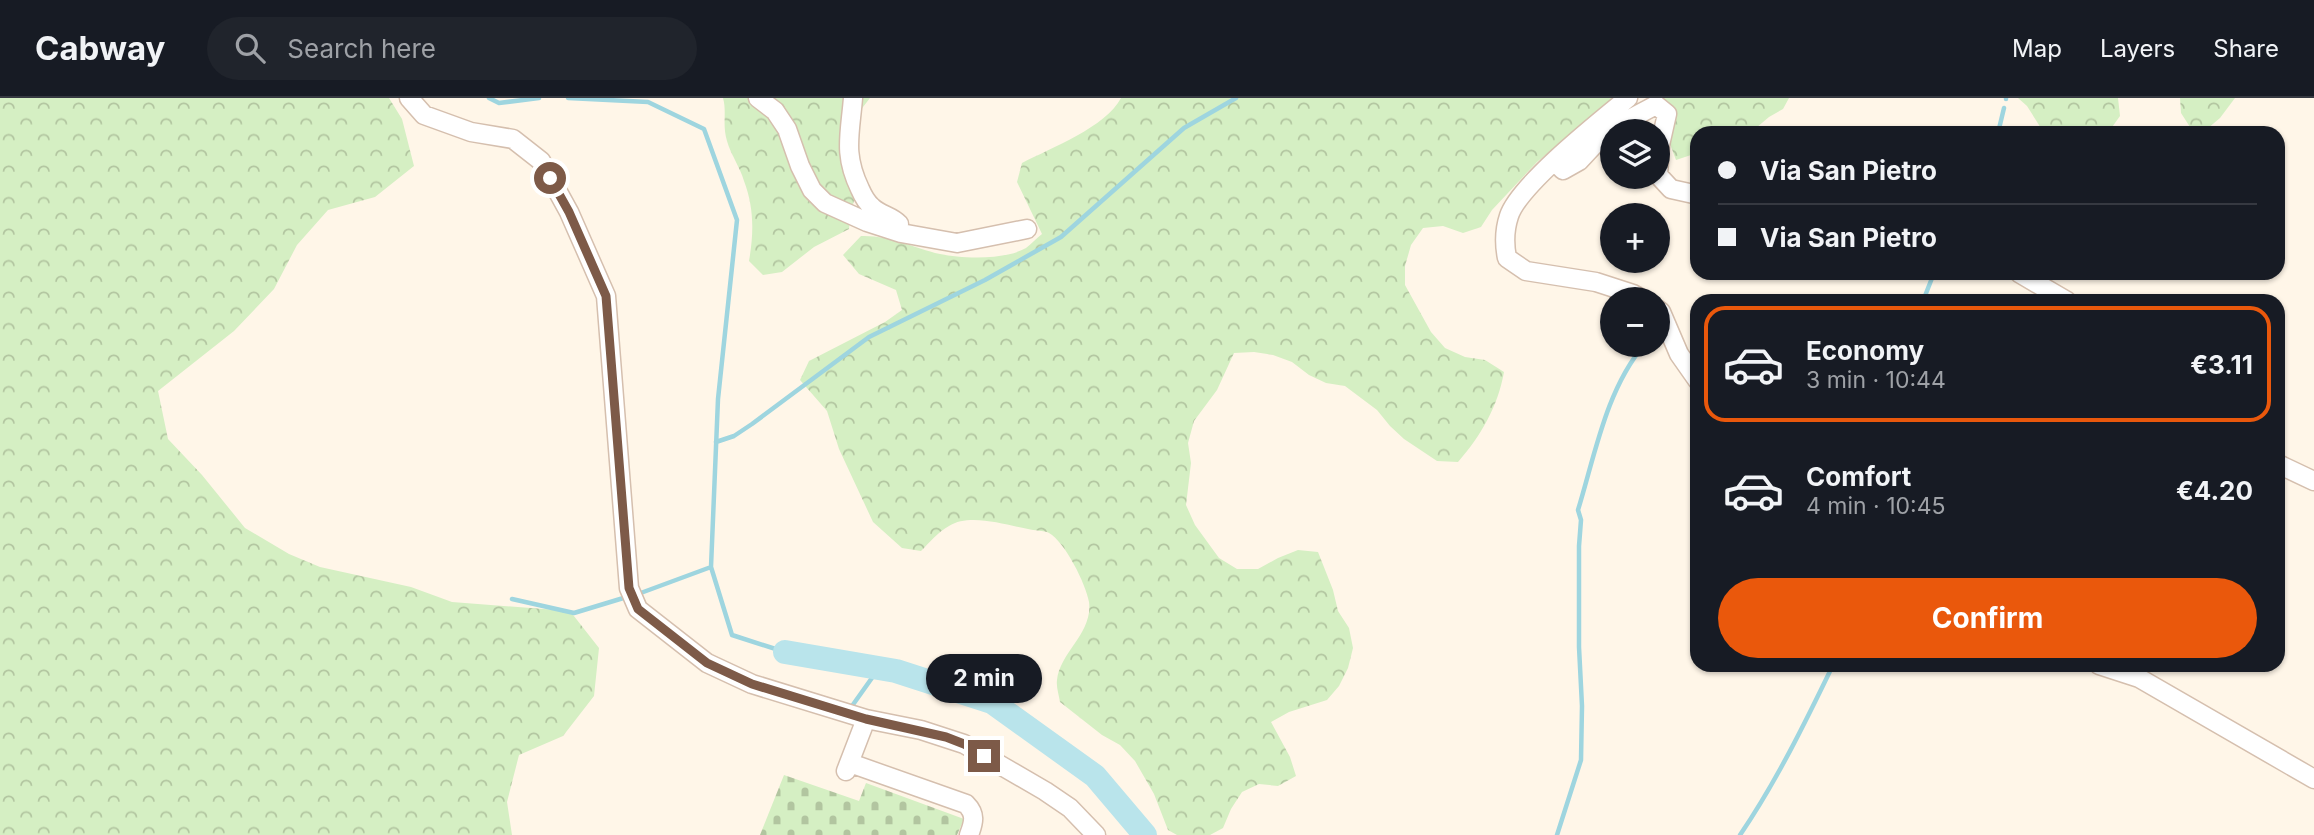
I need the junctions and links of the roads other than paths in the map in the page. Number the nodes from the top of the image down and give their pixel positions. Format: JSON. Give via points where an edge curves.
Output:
{"nodes":[{"id":1,"x":409,"y":98,"type":"edge"},
{"id":2,"x":758,"y":98,"type":"edge"},
{"id":3,"x":853,"y":98,"type":"edge"},
{"id":4,"x":1628,"y":98,"type":"edge"},
{"id":5,"x":1555,"y":162,"type":"junction"},
{"id":6,"x":1690,"y":193,"type":"edge"},
{"id":7,"x":1027,"y":229,"type":"dead end"},
{"id":8,"x":901,"y":233,"type":"junction"},
{"id":9,"x":2032,"y":280,"type":"edge"},
{"id":10,"x":1611,"y":287,"type":"edge"},
{"id":11,"x":2055,"y":294,"type":"edge"},
{"id":12,"x":1670,"y":333,"type":"edge"},
{"id":13,"x":1690,"y":370,"type":"edge"},
{"id":14,"x":2285,"y":467,"type":"edge"},
{"id":15,"x":2314,"y":481,"type":"edge"},
{"id":16,"x":2120,"y":672,"type":"edge"},
{"id":17,"x":866,"y":719,"type":"junction"},
{"id":18,"x":2314,"y":779,"type":"edge"},
{"id":19,"x":969,"y":835,"type":"edge"},
{"id":20,"x":1096,"y":835,"type":"edge"}],
"edges":[{"from":1,"to":17,"type":"street","via":[[424,115],[471,132],[513,139],[541,160],[574,224],[606,296],[629,588],[638,609],[707,663],[752,684]]},
{"from":2,"to":8,"type":"street","via":[[775,111],[787,129],[812,190],[825,203]]},
{"from":3,"to":8,"type":"street","via":[[847,149],[851,171],[869,205],[897,221]]},
{"from":4,"to":5,"type":"street"},
{"from":5,"to":6,"type":"street","via":[[1563,170],[1579,161],[1606,131],[1656,105],[1667,114],[1658,175],[1671,188]]},
{"from":5,"to":10,"type":"street","via":[[1527,187],[1509,213],[1503,239],[1507,258],[1526,271]]},
{"from":7,"to":8,"type":"street","via":[[957,243]]},
{"from":9,"to":11,"type":"street"},
{"from":12,"to":13,"type":"street"},
{"from":14,"to":15,"type":"street"},
{"from":16,"to":18,"type":"street"},
{"from":17,"to":19,"type":"street","via":[[848,768],[966,803],[974,822]]},
{"from":17,"to":20,"type":"street","via":[[964,744],[1070,808]]}]}
